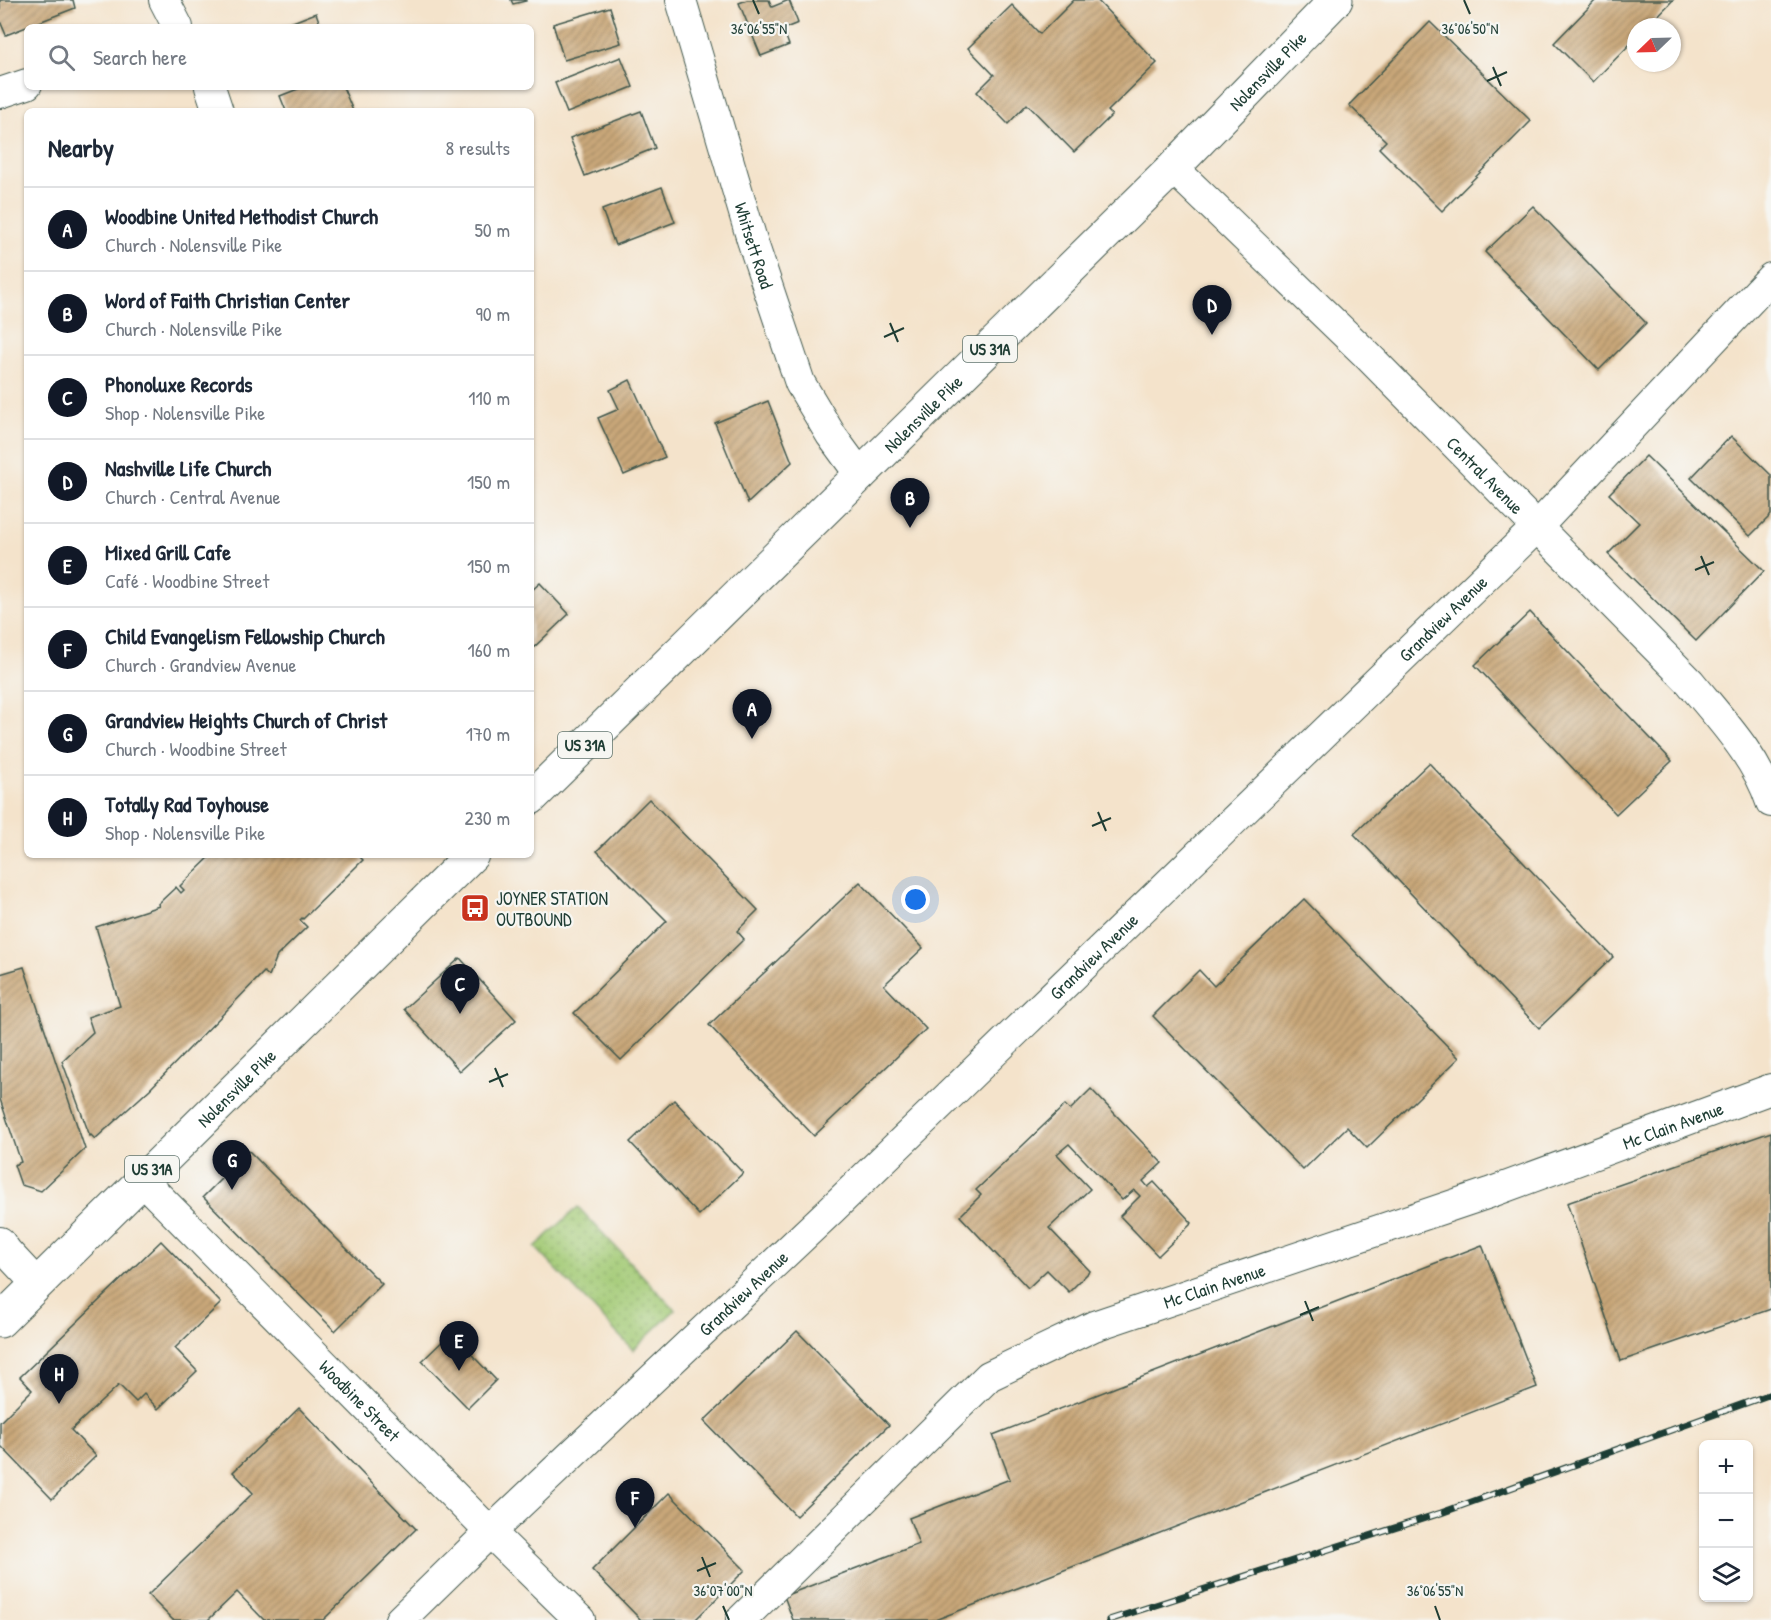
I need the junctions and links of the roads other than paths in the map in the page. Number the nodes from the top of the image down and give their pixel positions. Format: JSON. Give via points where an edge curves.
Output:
{"nodes":[{"id":1,"x":164,"y":0,"type":"edge"},
{"id":2,"x":681,"y":0,"type":"edge"},
{"id":3,"x":1336,"y":0,"type":"edge"},
{"id":4,"x":176,"y":24,"type":"edge"},
{"id":5,"x":24,"y":85,"type":"edge"},
{"id":6,"x":211,"y":90,"type":"edge"},
{"id":7,"x":0,"y":93,"type":"edge"},
{"id":8,"x":217,"y":108,"type":"edge"},
{"id":9,"x":1173,"y":168,"type":"junction"},
{"id":10,"x":1771,"y":278,"type":"edge"},
{"id":11,"x":861,"y":476,"type":"junction"},
{"id":12,"x":1538,"y":526,"type":"junction"},
{"id":13,"x":1769,"y":790,"type":"edge"},
{"id":14,"x":534,"y":795,"type":"edge"},
{"id":15,"x":469,"y":858,"type":"edge"},
{"id":16,"x":1771,"y":1089,"type":"edge"},
{"id":17,"x":142,"y":1180,"type":"junction"},
{"id":18,"x":0,"y":1242,"type":"edge"},
{"id":19,"x":37,"y":1284,"type":"junction"},
{"id":20,"x":0,"y":1321,"type":"edge"},
{"id":21,"x":489,"y":1532,"type":"junction"},
{"id":22,"x":400,"y":1620,"type":"edge"},
{"id":23,"x":580,"y":1620,"type":"edge"},
{"id":24,"x":741,"y":1620,"type":"edge"}],
"edges":[{"from":1,"to":4,"type":"street"},
{"from":2,"to":11,"type":"street","name":"Whitsett Road","via":[[752,240],[800,383]]},
{"from":3,"to":9,"type":"main road","name":"Nolensville Pike","number":"US 31A"},
{"from":5,"to":7,"type":"street"},
{"from":6,"to":8,"type":"street"},
{"from":9,"to":11,"type":"main road","name":"Nolensville Pike","number":"US 31A"},
{"from":9,"to":12,"type":"street","name":"Central Avenue"},
{"from":10,"to":12,"type":"street","name":"Grandview Avenue"},
{"from":11,"to":14,"type":"main road","name":"Nolensville Pike","number":"US 31A"},
{"from":12,"to":13,"type":"street","name":"Central Avenue","via":[[1690,682],[1737,739]]},
{"from":12,"to":21,"type":"street","name":"Grandview Avenue","via":[[831,1210]]},
{"from":15,"to":17,"type":"main road","name":"Nolensville Pike","number":"US 31A"},
{"from":16,"to":24,"type":"street","name":"Mc Clain Avenue","via":[[1489,1193],[1094,1326],[989,1376]]},
{"from":17,"to":19,"type":"main road","name":"Nolensville Pike","number":"US 31A"},
{"from":17,"to":21,"type":"street","name":"Woodbine Street"},
{"from":18,"to":19,"type":"street"},
{"from":19,"to":20,"type":"main road","name":"Nolensville Pike","number":"US 31A"},
{"from":21,"to":22,"type":"street","name":"Grandview Avenue"},
{"from":21,"to":23,"type":"street","name":"Woodbine Street"}]}
